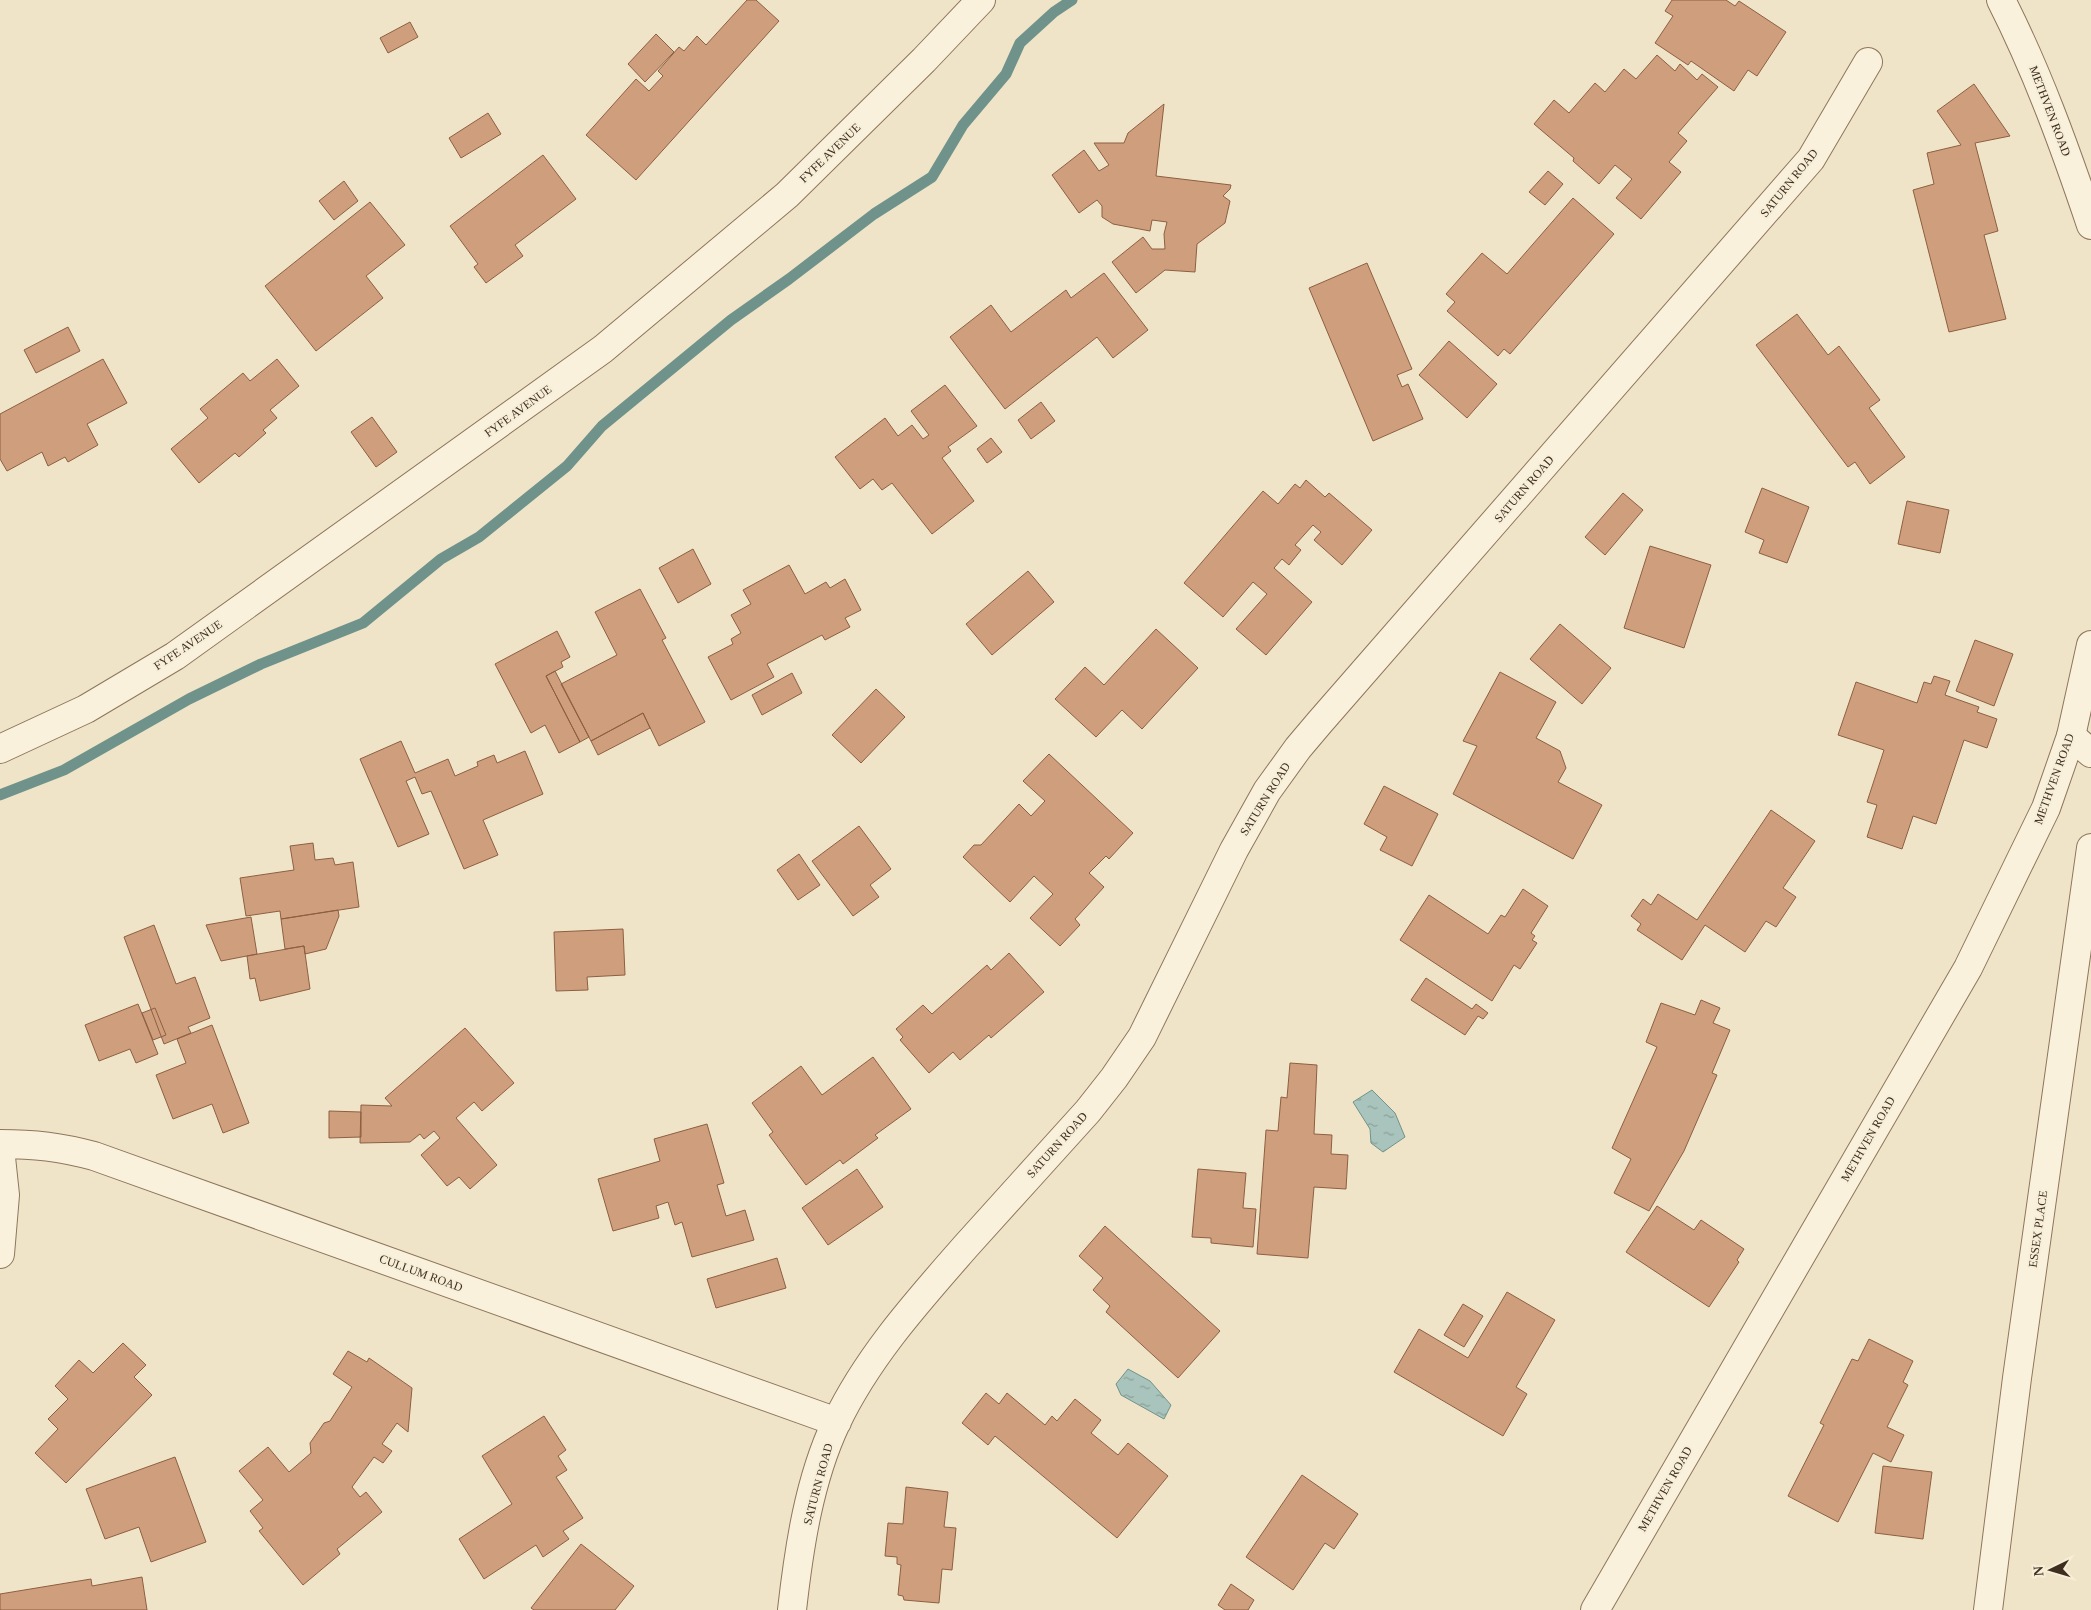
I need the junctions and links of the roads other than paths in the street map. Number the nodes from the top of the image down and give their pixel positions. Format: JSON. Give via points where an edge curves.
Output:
{"nodes":[{"id":1,"x":981,"y":0,"type":"edge"},
{"id":2,"x":2002,"y":0,"type":"edge"},
{"id":3,"x":1868,"y":62,"type":"dead end"},
{"id":4,"x":2091,"y":225,"type":"edge"},
{"id":5,"x":2091,"y":645,"type":"edge"},
{"id":6,"x":2081,"y":744,"type":"edge"},
{"id":7,"x":0,"y":749,"type":"edge"},
{"id":8,"x":2091,"y":848,"type":"edge"},
{"id":9,"x":0,"y":1144,"type":"edge"},
{"id":10,"x":0,"y":1148,"type":"edge"},
{"id":11,"x":0,"y":1254,"type":"edge"},
{"id":12,"x":837,"y":1422,"type":"junction"},
{"id":13,"x":792,"y":1610,"type":"edge"},
{"id":14,"x":1595,"y":1610,"type":"edge"},
{"id":15,"x":1988,"y":1610,"type":"edge"}],
"edges":[{"from":1,"to":7,"type":"street","name":"FYFE AVENUE","via":[[787,195],[603,349],[175,656],[86,710]]},
{"from":2,"to":4,"type":"street","name":"METHVEN ROAD","via":[[2061,136]]},
{"from":3,"to":12,"type":"street","name":"SATURN ROAD","via":[[1811,159],[1298,748],[1267,791],[1234,850],[1142,1037],[1114,1078],[904,1316],[870,1365]]},
{"from":5,"to":6,"type":"street","name":"METHVEN ROAD"},
{"from":6,"to":14,"type":"street","name":"METHVEN ROAD","via":[[1968,968]]},
{"from":8,"to":15,"type":"street","name":"ESSEX PLACE"},
{"from":9,"to":12,"type":"street","name":"CULLUM ROAD","via":[[39,1144],[94,1156]]},
{"from":10,"to":11,"type":"street","via":[[4,1195]]},
{"from":12,"to":13,"type":"street","name":"SATURN ROAD","via":[[810,1501]]}]}
